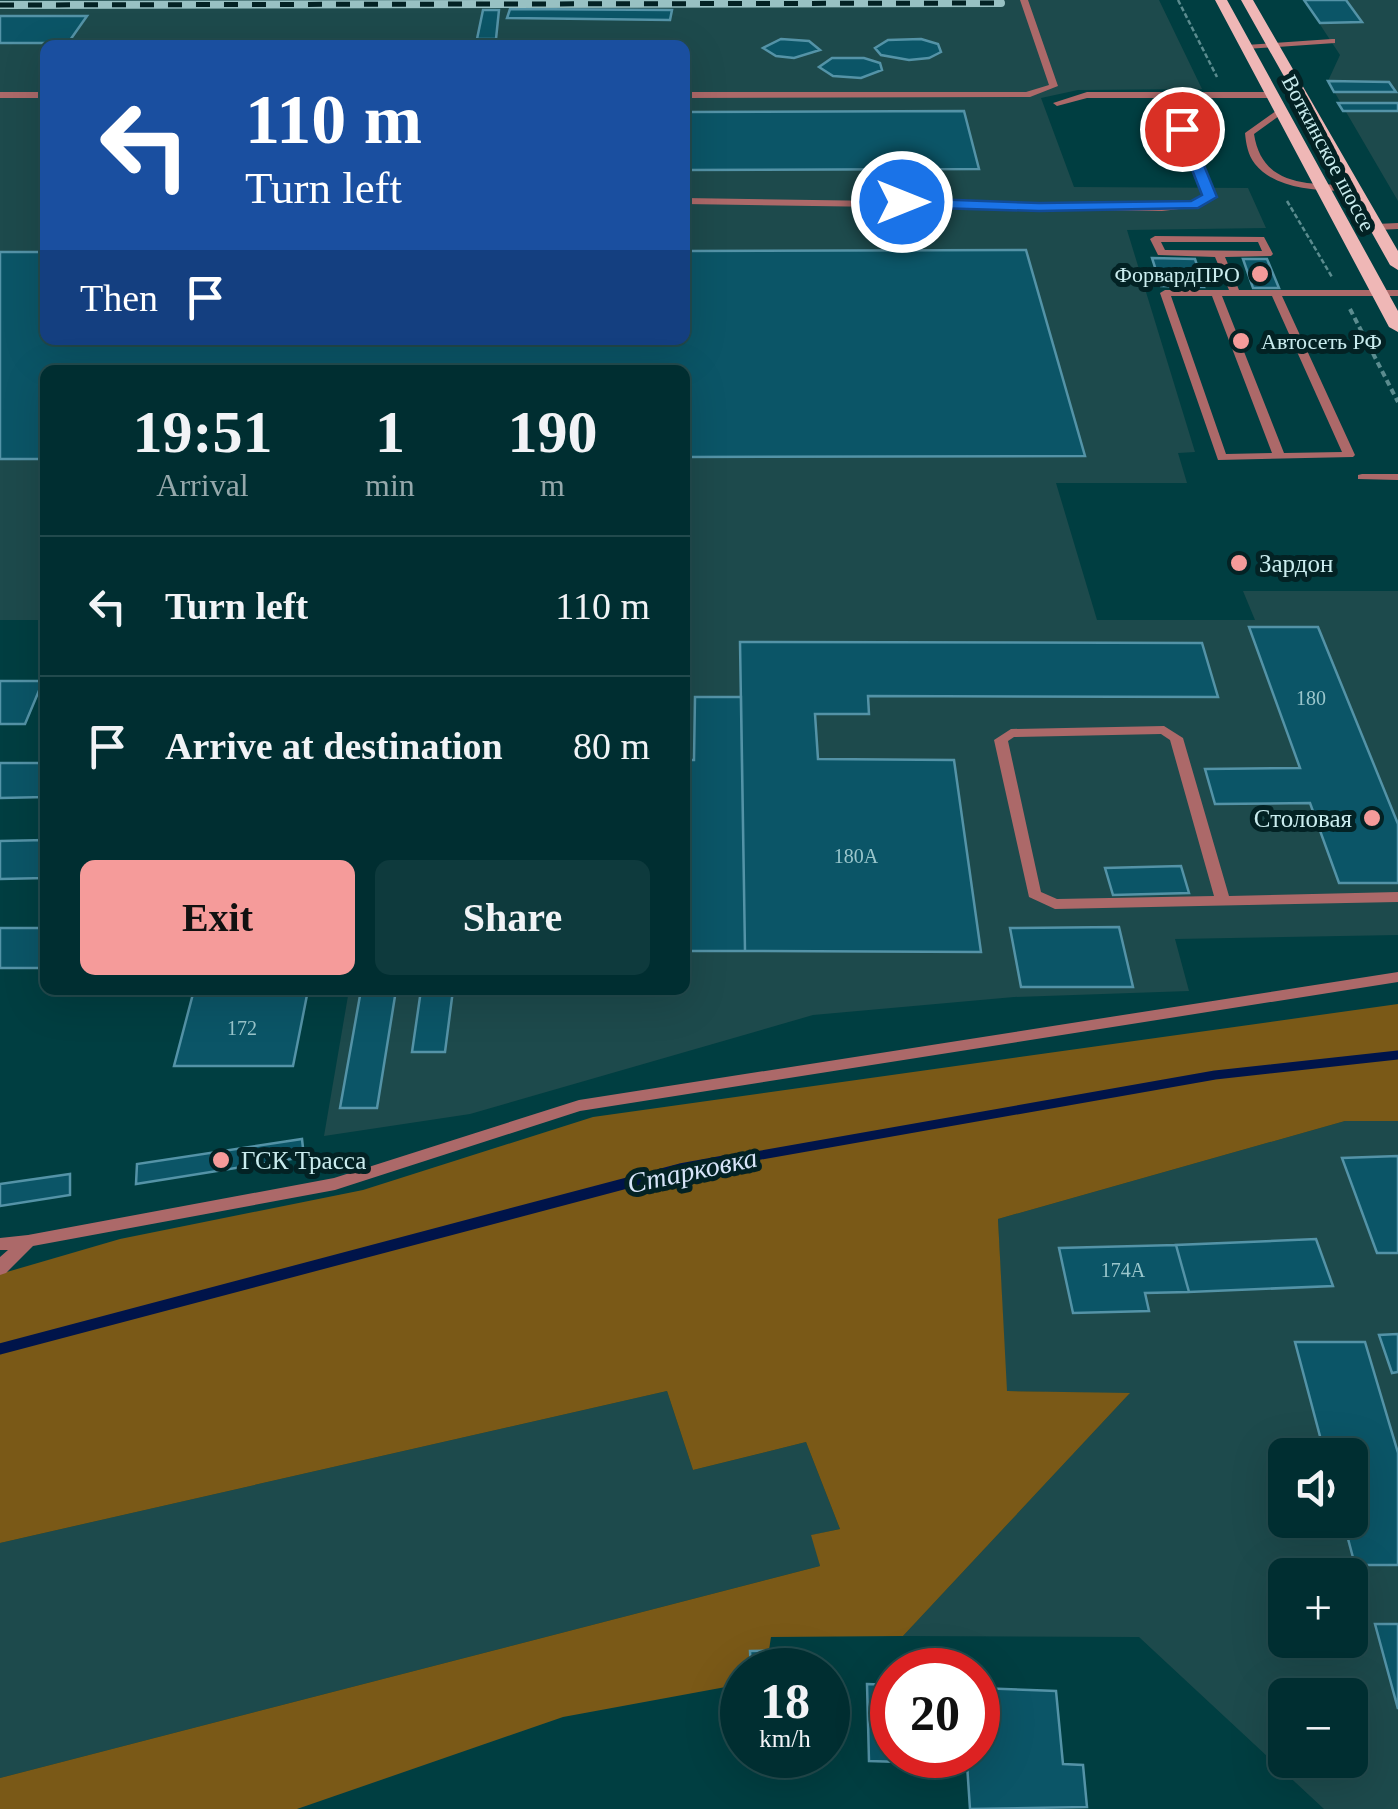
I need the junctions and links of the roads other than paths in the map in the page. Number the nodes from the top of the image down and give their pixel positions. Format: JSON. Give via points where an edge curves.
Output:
{"nodes":[{"id":1,"x":1024,"y":0,"type":"edge"},
{"id":2,"x":1221,"y":0,"type":"edge"},
{"id":3,"x":1247,"y":0,"type":"edge"},
{"id":4,"x":1332,"y":42,"type":"dead end"},
{"id":5,"x":1246,"y":47,"type":"junction"},
{"id":6,"x":1274,"y":48,"type":"junction"},
{"id":7,"x":0,"y":95,"type":"edge"},
{"id":8,"x":40,"y":95,"type":"edge"},
{"id":9,"x":690,"y":95,"type":"edge"},
{"id":10,"x":1169,"y":95,"type":"junction"},
{"id":11,"x":1057,"y":103,"type":"dead end"},
{"id":12,"x":1277,"y":103,"type":"junction"},
{"id":13,"x":1321,"y":188,"type":"junction"},
{"id":14,"x":1353,"y":188,"type":"junction"},
{"id":15,"x":690,"y":201,"type":"edge"},
{"id":16,"x":1398,"y":226,"type":"edge"},
{"id":17,"x":1376,"y":227,"type":"junction"},
{"id":18,"x":1393,"y":247,"type":"edge"},
{"id":19,"x":1220,"y":254,"type":"junction"},
{"id":20,"x":1398,"y":265,"type":"edge"},
{"id":21,"x":1216,"y":293,"type":"junction"},
{"id":22,"x":1235,"y":293,"type":"junction"},
{"id":23,"x":1276,"y":293,"type":"junction"},
{"id":24,"x":1389,"y":293,"type":"edge"},
{"id":25,"x":1398,"y":327,"type":"edge"},
{"id":26,"x":1279,"y":456,"type":"junction"},
{"id":27,"x":1362,"y":477,"type":"dead end"},
{"id":28,"x":1398,"y":477,"type":"edge"},
{"id":29,"x":1398,"y":896,"type":"edge"},
{"id":30,"x":1223,"y":901,"type":"junction"},
{"id":31,"x":1398,"y":977,"type":"edge"},
{"id":32,"x":28,"y":1241,"type":"junction"},
{"id":33,"x":0,"y":1244,"type":"edge"},
{"id":34,"x":0,"y":1268,"type":"edge"}],
"edges":[{"from":1,"to":9,"type":"lane","via":[[1054,86],[1027,94]]},
{"from":2,"to":5,"type":"main road","name":"Воткинское шоссе"},
{"from":3,"to":6,"type":"main road","name":"Воткинское шоссе"},
{"from":4,"to":6,"type":"lane"},
{"from":5,"to":6,"type":"lane"},
{"from":5,"to":12,"type":"main road","name":"Воткинское шоссе"},
{"from":6,"to":14,"type":"main road","name":"Воткинское шоссе"},
{"from":7,"to":8,"type":"lane"},
{"from":10,"to":11,"type":"lane","via":[[1087,95]]},
{"from":10,"to":12,"type":"lane"},
{"from":10,"to":15,"type":"lane","via":[[1210,197],[1194,205]]},
{"from":12,"to":13,"type":"main road","name":"Воткинское шоссе"},
{"from":12,"to":13,"type":"lane","via":[[1249,133],[1249,150],[1272,176]]},
{"from":13,"to":14,"type":"lane"},
{"from":13,"to":24,"type":"main road","name":"Воткинское шоссе"},
{"from":14,"to":17,"type":"main road","name":"Воткинское шоссе"},
{"from":16,"to":17,"type":"lane"},
{"from":17,"to":18,"type":"main road","name":"Воткинское шоссе"},
{"from":18,"to":20,"type":"main road","name":"Воткинское шоссе"},
{"from":19,"to":19,"type":"lane","via":[[1161,253],[1155,238],[1261,239],[1268,254]]},
{"from":19,"to":22,"type":"lane"},
{"from":21,"to":22,"type":"lane"},
{"from":21,"to":26,"type":"lane"},
{"from":21,"to":26,"type":"lane","via":[[1165,292],[1222,458]]},
{"from":22,"to":23,"type":"lane"},
{"from":23,"to":24,"type":"lane"},
{"from":23,"to":26,"type":"lane","via":[[1349,455]]},
{"from":24,"to":25,"type":"main road","name":"Воткинское шоссе"},
{"from":27,"to":28,"type":"lane"},
{"from":29,"to":30,"type":"lane"},
{"from":30,"to":30,"type":"lane","via":[[1176,738],[1164,730],[1011,733],[1001,740],[1034,894],[1055,904]]},
{"from":31,"to":32,"type":"lane","via":[[579,1106],[335,1184]]},
{"from":32,"to":33,"type":"lane"},
{"from":32,"to":34,"type":"lane"}]}
